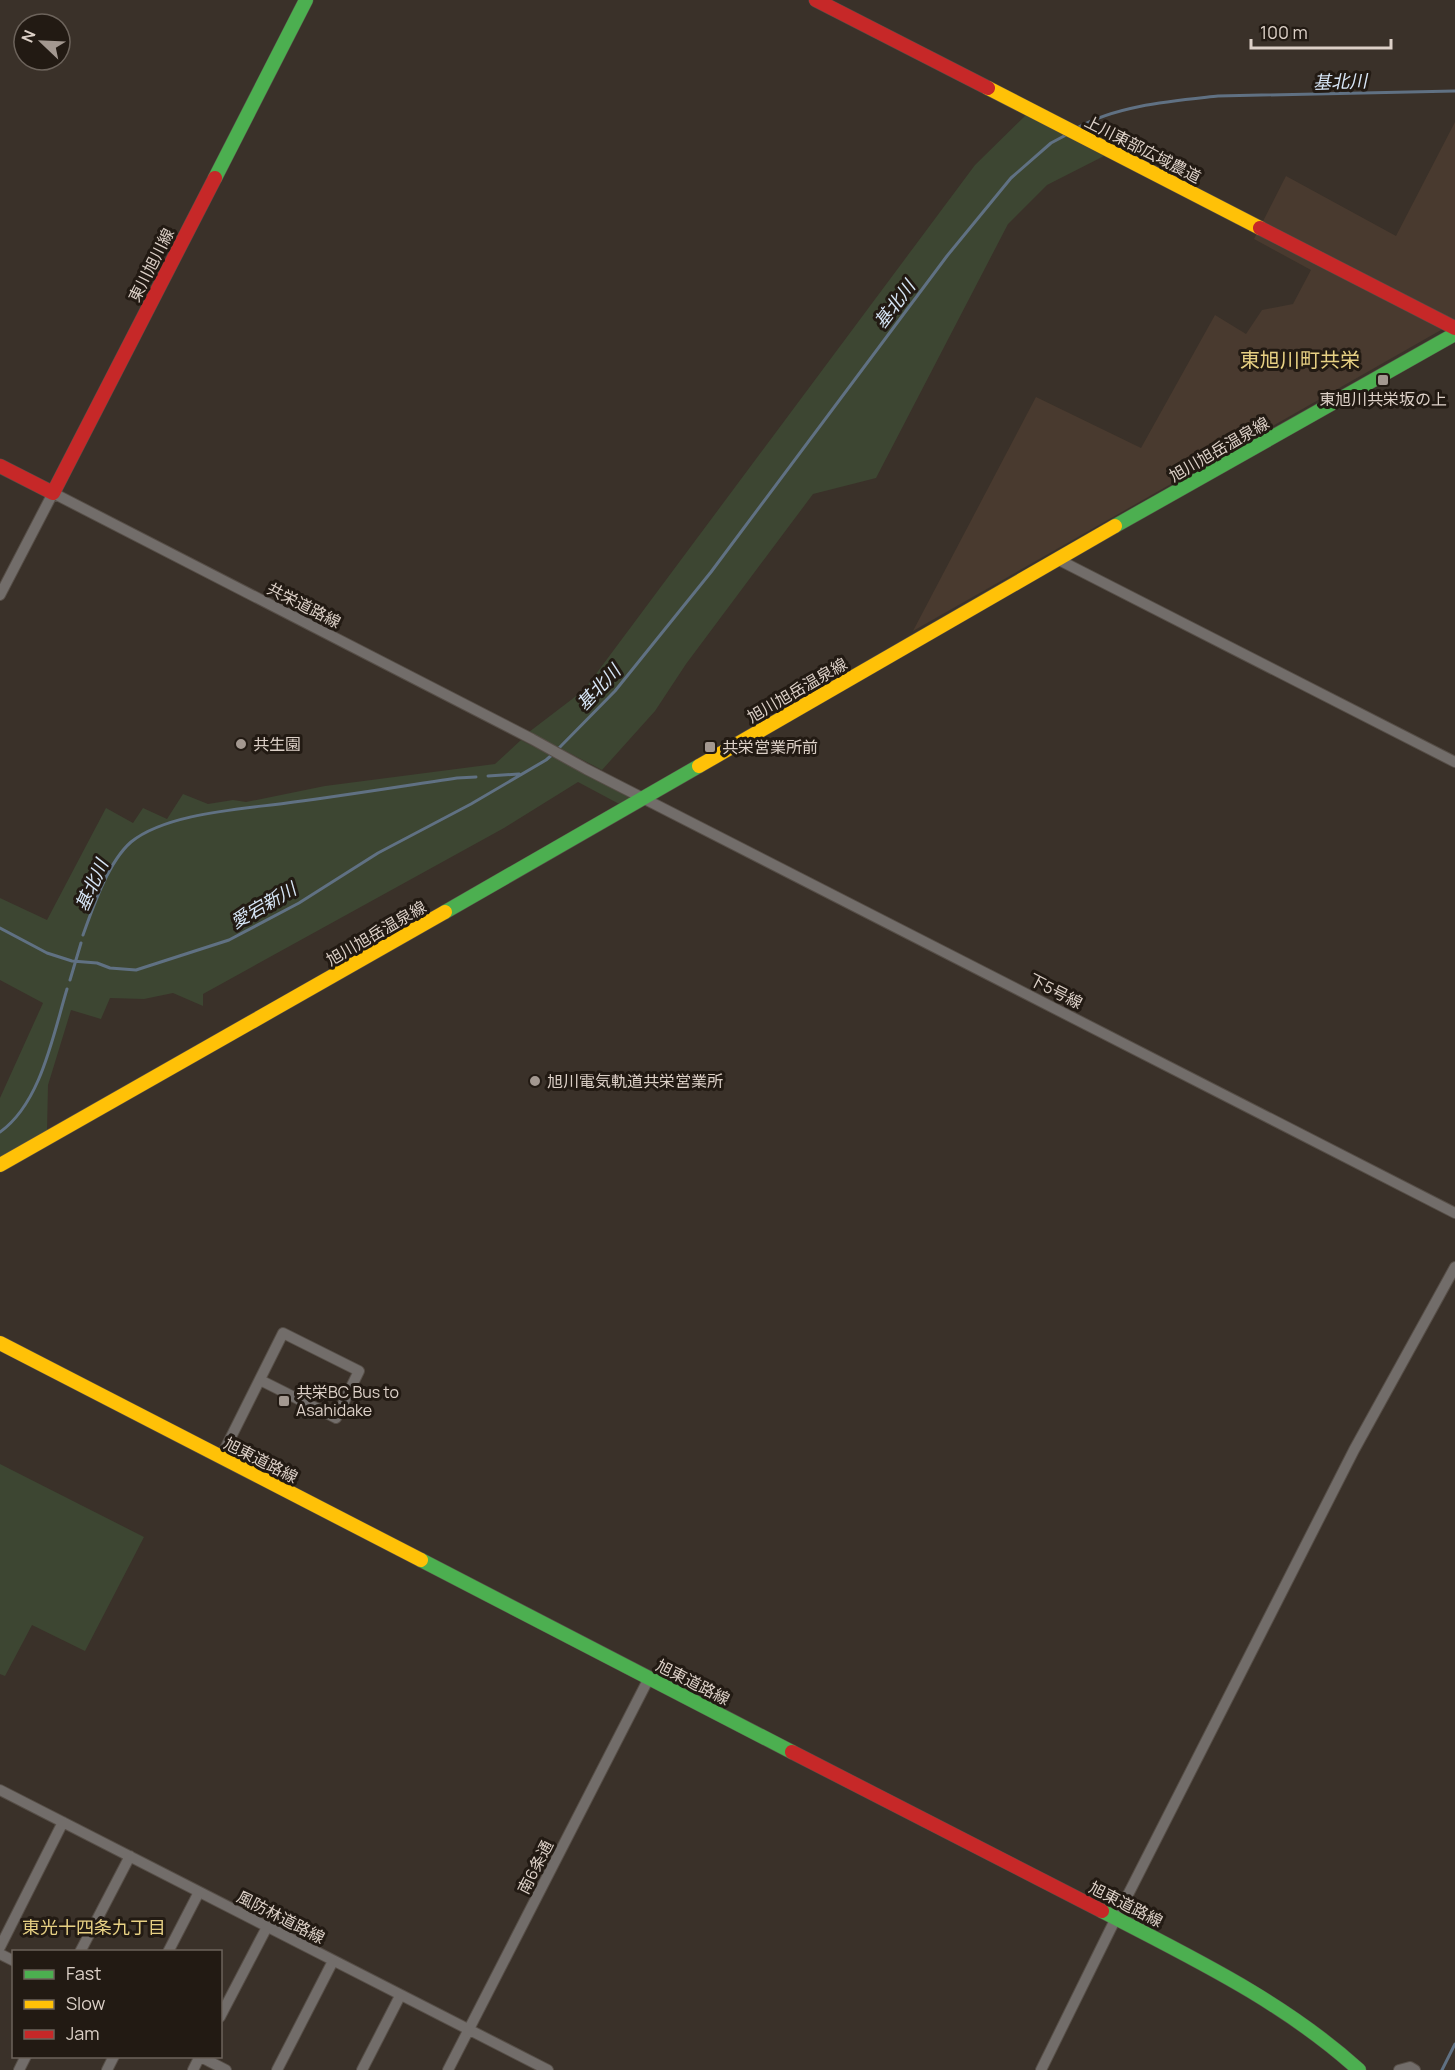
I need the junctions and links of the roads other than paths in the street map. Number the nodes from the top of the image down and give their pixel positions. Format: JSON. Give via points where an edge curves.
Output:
{"nodes":[{"id":1,"x":306,"y":0,"type":"edge"},
{"id":2,"x":816,"y":0,"type":"edge"},
{"id":3,"x":1455,"y":328,"type":"edge"},
{"id":4,"x":1455,"y":334,"type":"edge"},
{"id":5,"x":0,"y":466,"type":"edge"},
{"id":6,"x":53,"y":493,"type":"junction"},
{"id":7,"x":1059,"y":560,"type":"junction"},
{"id":8,"x":0,"y":595,"type":"edge"},
{"id":9,"x":1455,"y":762,"type":"edge"},
{"id":10,"x":644,"y":797,"type":"junction"},
{"id":11,"x":0,"y":1165,"type":"edge"},
{"id":12,"x":1455,"y":1213,"type":"edge"},
{"id":13,"x":1455,"y":1267,"type":"edge"},
{"id":14,"x":0,"y":1343,"type":"edge"},
{"id":15,"x":260,"y":1380,"type":"junction"},
{"id":16,"x":221,"y":1457,"type":"junction"},
{"id":17,"x":649,"y":1678,"type":"junction"},
{"id":18,"x":0,"y":1790,"type":"edge"},
{"id":19,"x":63,"y":1822,"type":"junction"},
{"id":20,"x":130,"y":1856,"type":"junction"},
{"id":21,"x":199,"y":1892,"type":"junction"},
{"id":22,"x":1117,"y":1918,"type":"junction"},
{"id":23,"x":267,"y":1927,"type":"junction"},
{"id":24,"x":0,"y":1947,"type":"edge"},
{"id":25,"x":81,"y":1950,"type":"edge"},
{"id":26,"x":169,"y":1950,"type":"edge"},
{"id":27,"x":333,"y":1960,"type":"junction"},
{"id":28,"x":400,"y":1995,"type":"junction"},
{"id":29,"x":222,"y":2013,"type":"edge"},
{"id":30,"x":468,"y":2030,"type":"junction"},
{"id":31,"x":202,"y":2058,"type":"edge"},
{"id":32,"x":226,"y":2070,"type":"edge"},
{"id":33,"x":277,"y":2070,"type":"edge"},
{"id":34,"x":362,"y":2070,"type":"edge"},
{"id":35,"x":448,"y":2070,"type":"edge"},
{"id":36,"x":548,"y":2070,"type":"edge"},
{"id":37,"x":1041,"y":2070,"type":"edge"},
{"id":38,"x":1359,"y":2070,"type":"edge"},
{"id":39,"x":1399,"y":2070,"type":"edge"},
{"id":40,"x":1415,"y":2070,"type":"edge"}],
"edges":[{"from":1,"to":6,"type":"main road","name":"東川旭川線"},
{"from":2,"to":3,"type":"main road","name":"上川東部広域農道"},
{"from":4,"to":7,"type":"main road","name":"旭川旭岳温泉線"},
{"from":5,"to":6,"type":"main road"},
{"from":6,"to":8,"type":"street"},
{"from":6,"to":10,"type":"street","name":"共栄道路線"},
{"from":7,"to":9,"type":"street"},
{"from":7,"to":10,"type":"main road","name":"旭川旭岳温泉線"},
{"from":10,"to":11,"type":"main road","name":"旭川旭岳温泉線"},
{"from":10,"to":12,"type":"street","name":"下5号線"},
{"from":13,"to":22,"type":"street","via":[[1354,1450]]},
{"from":14,"to":16,"type":"main road","name":"旭東道路線"},
{"from":15,"to":15,"type":"street","via":[[284,1333],[359,1371],[336,1418]]},
{"from":15,"to":16,"type":"street"},
{"from":16,"to":17,"type":"main road","name":"旭東道路線"},
{"from":17,"to":22,"type":"main road","name":"旭東道路線"},
{"from":17,"to":30,"type":"street","name":"南6条通"},
{"from":18,"to":19,"type":"street","name":"風防林道路線"},
{"from":19,"to":20,"type":"street","name":"風防林道路線"},
{"from":19,"to":24,"type":"street"},
{"from":20,"to":21,"type":"street","name":"風防林道路線"},
{"from":20,"to":25,"type":"street"},
{"from":21,"to":23,"type":"street","name":"風防林道路線"},
{"from":21,"to":26,"type":"street"},
{"from":22,"to":37,"type":"street"},
{"from":22,"to":38,"type":"main road","name":"旭東道路線","via":[[1263,1997],[1315,2032]]},
{"from":23,"to":27,"type":"street","name":"風防林道路線"},
{"from":23,"to":29,"type":"street"},
{"from":27,"to":28,"type":"street","name":"風防林道路線"},
{"from":27,"to":33,"type":"street"},
{"from":28,"to":30,"type":"street","name":"風防林道路線"},
{"from":28,"to":34,"type":"street"},
{"from":30,"to":35,"type":"street","name":"南6条通"},
{"from":30,"to":36,"type":"street","name":"風防林道路線"},
{"from":31,"to":32,"type":"street"},
{"from":39,"to":40,"type":"street"}]}
